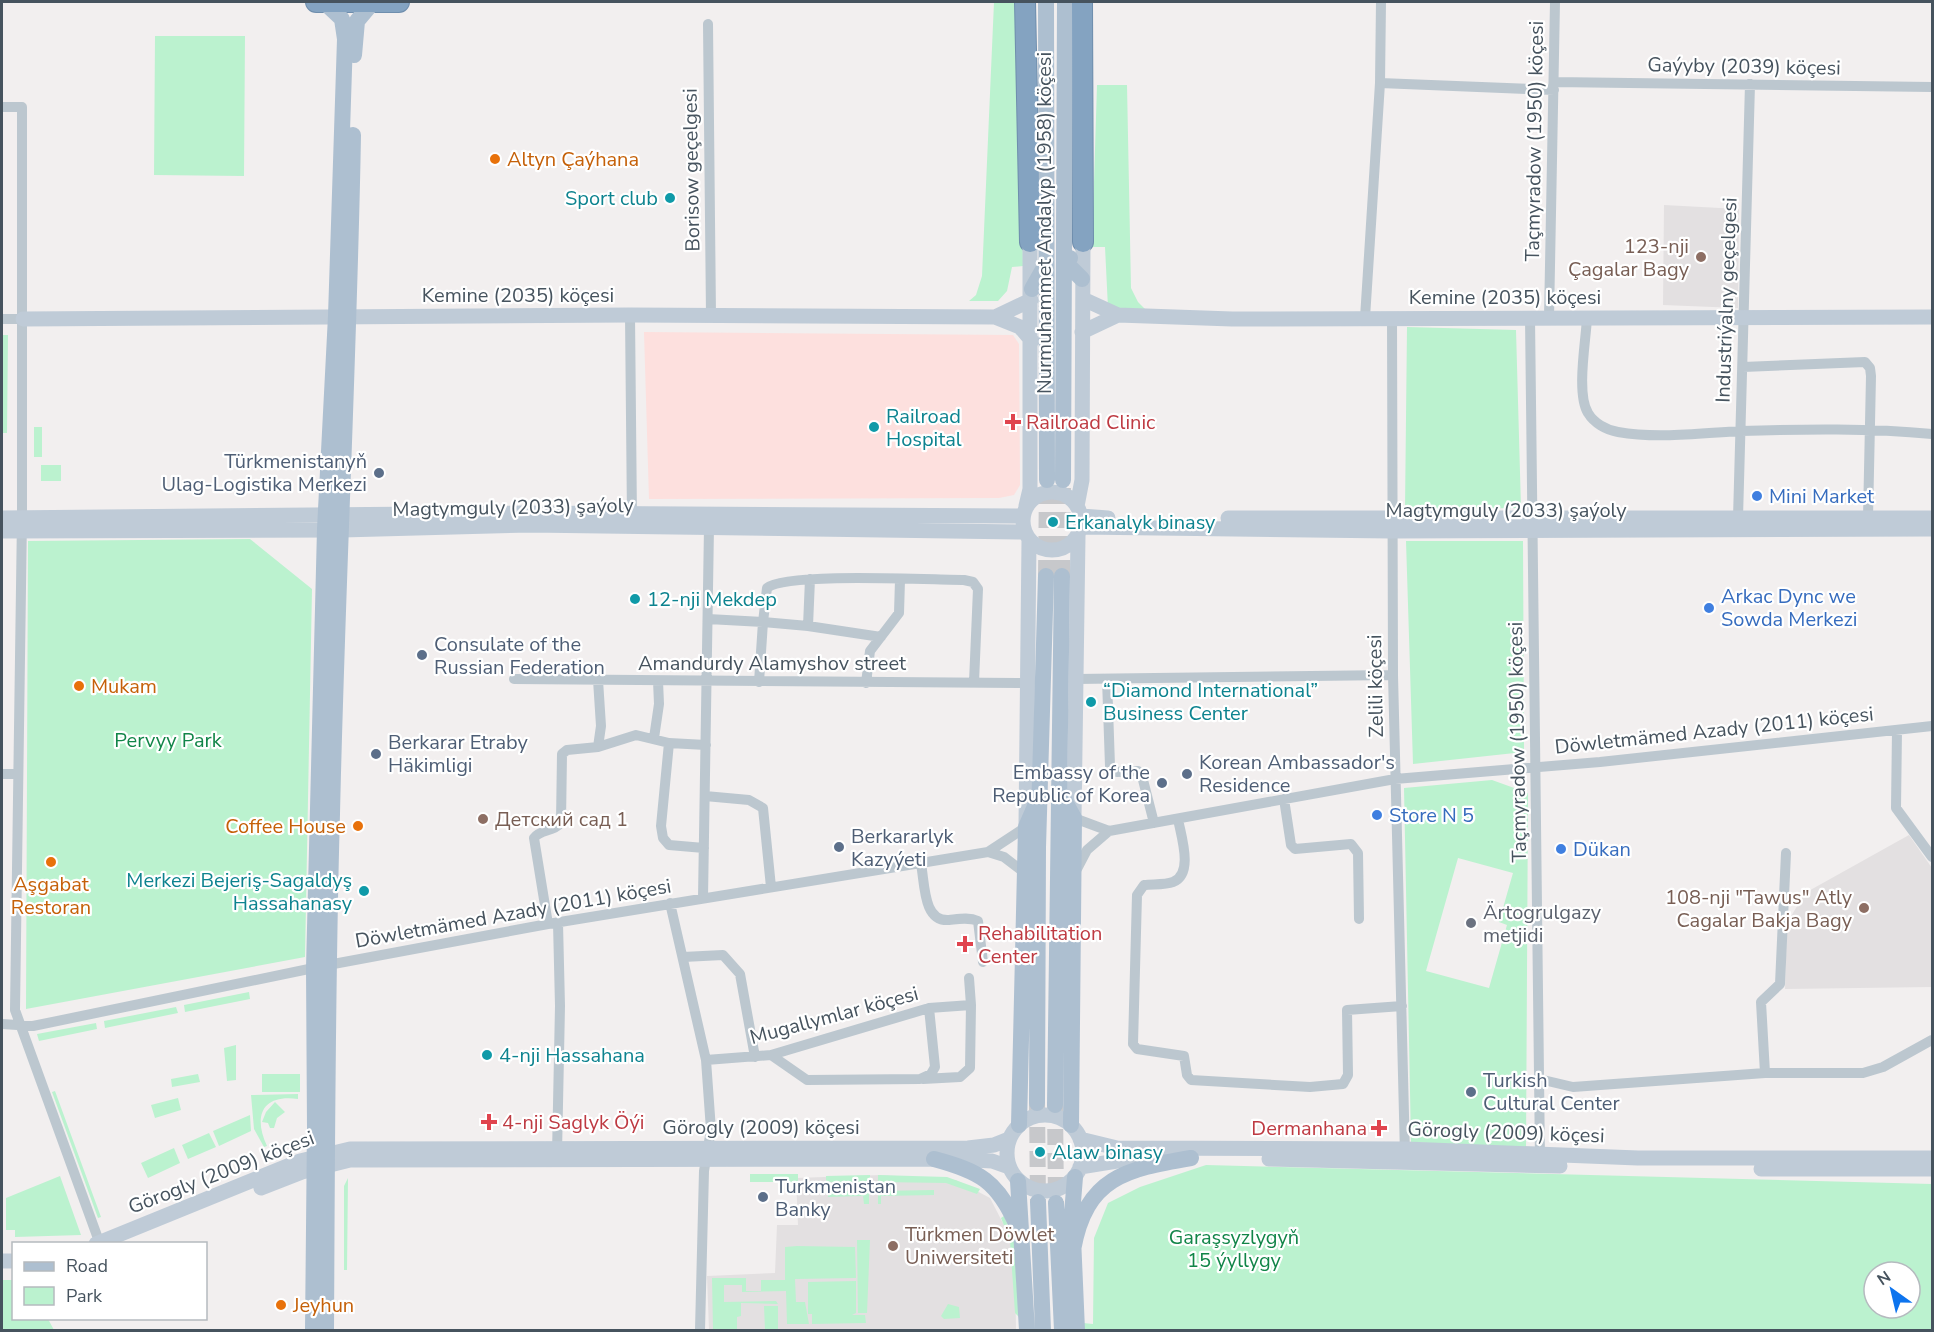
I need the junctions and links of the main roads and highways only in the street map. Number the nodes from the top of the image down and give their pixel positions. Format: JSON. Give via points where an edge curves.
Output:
{"nodes":[{"id":1,"x":320,"y":2,"type":"edge"},
{"id":2,"x":373,"y":2,"type":"edge"},
{"id":3,"x":399,"y":2,"type":"edge"},
{"id":4,"x":1025,"y":2,"type":"edge"},
{"id":5,"x":1046,"y":2,"type":"edge"},
{"id":6,"x":1065,"y":2,"type":"edge"},
{"id":7,"x":1082,"y":2,"type":"edge"},
{"id":8,"x":1030,"y":242,"type":"joint"},
{"id":9,"x":1083,"y":242,"type":"joint"},
{"id":10,"x":1066,"y":263,"type":"junction"},
{"id":11,"x":1045,"y":267,"type":"junction"},
{"id":12,"x":1082,"y":279,"type":"road end"},
{"id":13,"x":1032,"y":295,"type":"road end"},
{"id":14,"x":342,"y":316,"type":"junction"},
{"id":15,"x":1059,"y":792,"type":"junction"},
{"id":16,"x":1041,"y":793,"type":"junction"},
{"id":17,"x":1025,"y":873,"type":"junction"},
{"id":18,"x":1071,"y":907,"type":"junction"},
{"id":19,"x":1038,"y":921,"type":"junction"},
{"id":20,"x":1055,"y":929,"type":"junction"},
{"id":21,"x":1036,"y":1103,"type":"tunnel mouth"},
{"id":22,"x":1055,"y":1105,"type":"tunnel mouth"},
{"id":23,"x":1014,"y":1132,"type":"road end"},
{"id":24,"x":1076,"y":1132,"type":"road end"},
{"id":25,"x":1191,"y":1158,"type":"road end"},
{"id":26,"x":934,"y":1159,"type":"road end"},
{"id":27,"x":320,"y":1161,"type":"junction"},
{"id":28,"x":1077,"y":1172,"type":"road end"},
{"id":29,"x":1014,"y":1174,"type":"road end"},
{"id":30,"x":1038,"y":1202,"type":"tunnel mouth"},
{"id":31,"x":1056,"y":1203,"type":"tunnel mouth"},
{"id":32,"x":1023,"y":1244,"type":"junction"},
{"id":33,"x":1073,"y":1250,"type":"junction"},
{"id":34,"x":313,"y":1330,"type":"edge"},
{"id":35,"x":326,"y":1330,"type":"edge"},
{"id":36,"x":1027,"y":1330,"type":"edge"},
{"id":37,"x":1044,"y":1330,"type":"edge"},
{"id":38,"x":1062,"y":1330,"type":"edge"},
{"id":39,"x":1077,"y":1330,"type":"edge"}],
"edges":[{"from":1,"to":2,"type":"highway"},
{"from":1,"to":14,"type":"main road","via":[[342,19],[345,39]]},
{"from":2,"to":3,"type":"highway"},
{"from":2,"to":14,"type":"main road","via":[[357,21],[354,40]]},
{"from":4,"to":8,"type":"highway"},
{"from":5,"to":11,"type":"main road","name":"Nurmuhammet Andalyp (1958) köçesi"},
{"from":6,"to":10,"type":"main road","name":"Nurmuhammet Andalyp (1958) köçesi"},
{"from":7,"to":9,"type":"highway"},
{"from":8,"to":11,"type":"main road"},
{"from":9,"to":10,"type":"main road"},
{"from":10,"to":11,"type":"main road","name":"Nurmuhammet Andalyp (1958) köçesi","via":[[1055,480]]},
{"from":10,"to":12,"type":"main road"},
{"from":11,"to":13,"type":"main road"},
{"from":14,"to":27,"type":"main road","via":[[321,966]]},
{"from":15,"to":16,"type":"main road","via":[[1054,576]]},
{"from":15,"to":18,"type":"main road","via":[[1074,818]]},
{"from":15,"to":20,"type":"main road"},
{"from":16,"to":17,"type":"main road","via":[[1026,827]]},
{"from":16,"to":19,"type":"main road"},
{"from":17,"to":19,"type":"main road"},
{"from":17,"to":23,"type":"main road"},
{"from":18,"to":20,"type":"main road"},
{"from":18,"to":24,"type":"main road"},
{"from":19,"to":21,"type":"main road"},
{"from":20,"to":22,"type":"main road"},
{"from":25,"to":33,"type":"main road","via":[[1131,1170],[1112,1181],[1086,1209],[1078,1224]]},
{"from":26,"to":32,"type":"main road","via":[[973,1171],[991,1184],[1010,1210]]},
{"from":27,"to":34,"type":"main road"},
{"from":27,"to":35,"type":"main road"},
{"from":28,"to":33,"type":"main road"},
{"from":29,"to":32,"type":"main road"},
{"from":30,"to":37,"type":"main road"},
{"from":31,"to":38,"type":"main road"},
{"from":32,"to":36,"type":"main road"},
{"from":33,"to":39,"type":"main road"}]}
